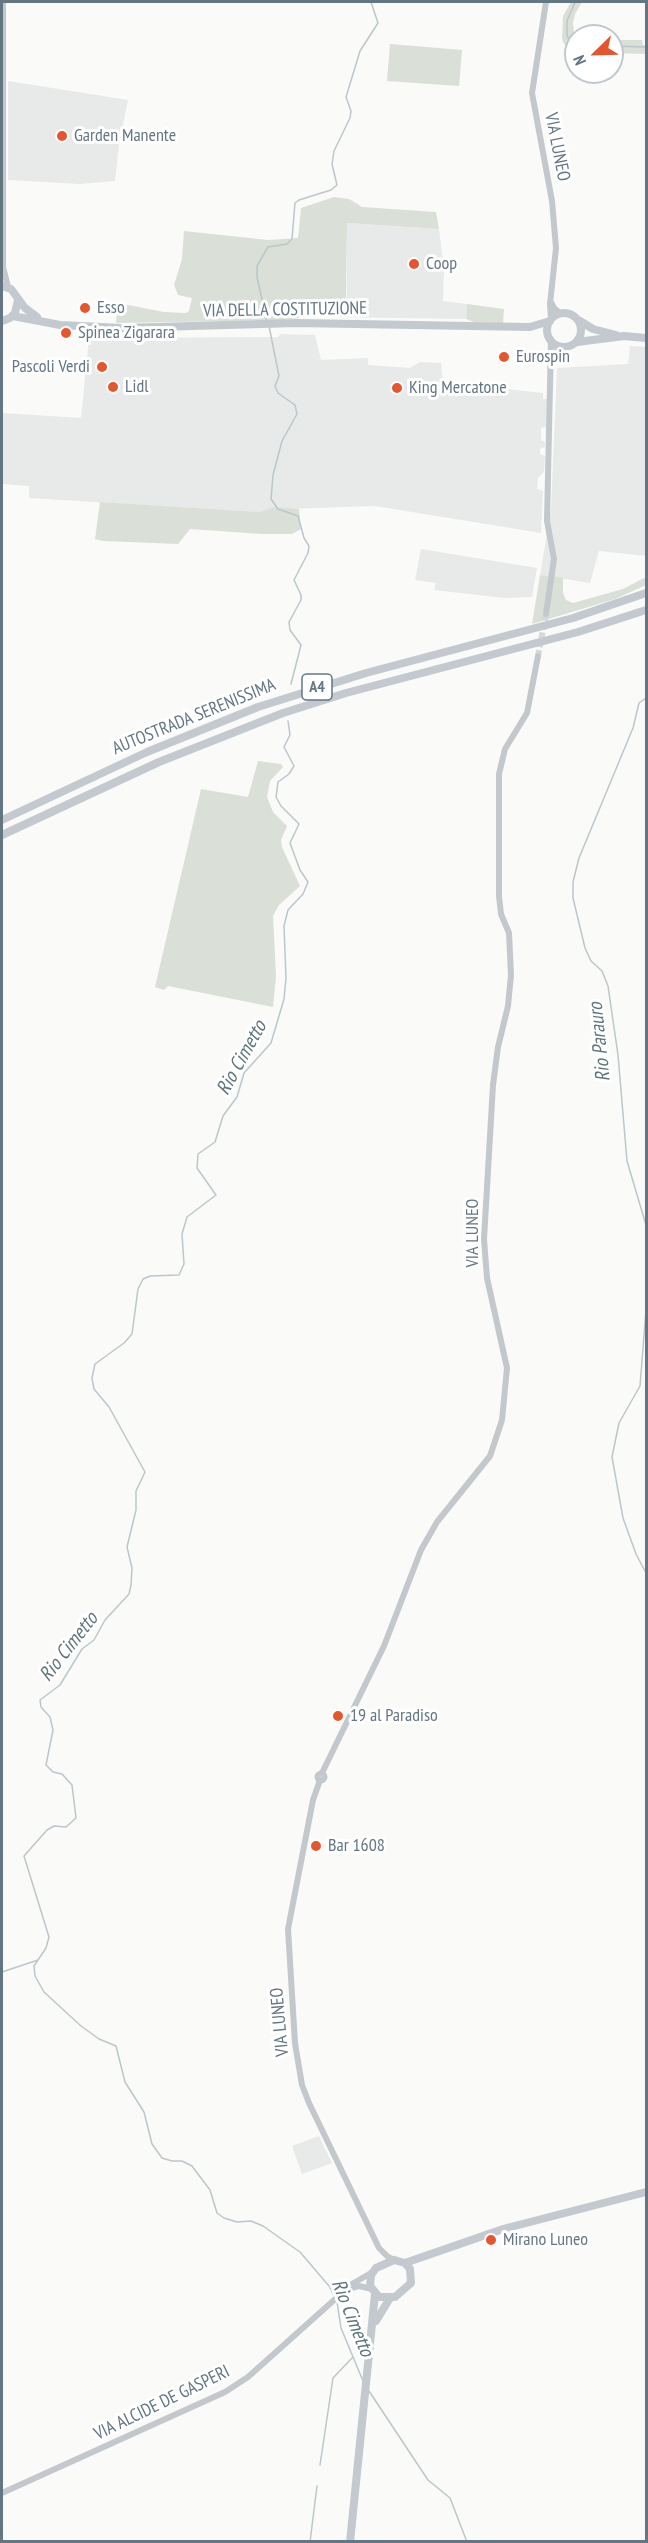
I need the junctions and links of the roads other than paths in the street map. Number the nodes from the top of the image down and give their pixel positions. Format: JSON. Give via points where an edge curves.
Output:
{"nodes":[{"id":1,"x":3,"y":2,"type":"edge"},
{"id":2,"x":546,"y":2,"type":"edge"},
{"id":3,"x":2,"y":270,"type":"edge"},
{"id":4,"x":5,"y":286,"type":"edge"},
{"id":5,"x":550,"y":298,"type":"junction"},
{"id":6,"x":18,"y":299,"type":"junction"},
{"id":7,"x":560,"y":313,"type":"junction"},
{"id":8,"x":13,"y":316,"type":"junction"},
{"id":9,"x":41,"y":320,"type":"junction"},
{"id":10,"x":551,"y":320,"type":"junction"},
{"id":11,"x":2,"y":321,"type":"edge"},
{"id":12,"x":579,"y":321,"type":"junction"},
{"id":13,"x":530,"y":327,"type":"junction"},
{"id":14,"x":624,"y":336,"type":"junction"},
{"id":15,"x":549,"y":338,"type":"junction"},
{"id":16,"x":646,"y":338,"type":"edge"},
{"id":17,"x":577,"y":342,"type":"junction"},
{"id":18,"x":563,"y":347,"type":"junction"},
{"id":19,"x":552,"y":354,"type":"junction"},
{"id":20,"x":646,"y":593,"type":"edge"},
{"id":21,"x":646,"y":610,"type":"edge"},
{"id":22,"x":546,"y":614,"type":"tunnel mouth"},
{"id":23,"x":538,"y":656,"type":"tunnel mouth"},
{"id":24,"x":2,"y":820,"type":"edge"},
{"id":25,"x":2,"y":835,"type":"edge"},
{"id":26,"x":646,"y":2192,"type":"edge"},
{"id":27,"x":379,"y":2248,"type":"junction"},
{"id":28,"x":425,"y":2256,"type":"junction"},
{"id":29,"x":394,"y":2260,"type":"junction"},
{"id":30,"x":405,"y":2263,"type":"junction"},
{"id":31,"x":380,"y":2266,"type":"junction"},
{"id":32,"x":372,"y":2273,"type":"junction"},
{"id":33,"x":412,"y":2277,"type":"junction"},
{"id":34,"x":345,"y":2290,"type":"junction"},
{"id":35,"x":373,"y":2292,"type":"junction"},
{"id":36,"x":390,"y":2298,"type":"junction"},
{"id":37,"x":371,"y":2337,"type":"junction"},
{"id":38,"x":2,"y":2493,"type":"edge"},
{"id":39,"x":350,"y":2541,"type":"edge"}],
"edges":[{"from":1,"to":3,"type":"street"},
{"from":2,"to":5,"type":"street","name":"VIA LUNEO","via":[[532,93],[552,201],[556,248]]},
{"from":3,"to":4,"type":"street"},
{"from":4,"to":6,"type":"main road","name":"VIA DELLA COSTITUZIONE"},
{"from":5,"to":7,"type":"street"},
{"from":5,"to":10,"type":"street","name":"VIA LUNEO"},
{"from":6,"to":8,"type":"main road"},
{"from":6,"to":9,"type":"main road","name":"VIA DELLA COSTITUZIONE"},
{"from":7,"to":10,"type":"main road"},
{"from":7,"to":12,"type":"main road","via":[[571,314]]},
{"from":8,"to":9,"type":"main road","name":"VIA DELLA COSTITUZIONE"},
{"from":8,"to":11,"type":"main road"},
{"from":9,"to":13,"type":"main road","name":"VIA DELLA COSTITUZIONE","via":[[121,328],[259,324]]},
{"from":10,"to":13,"type":"main road","name":"VIA DELLA COSTITUZIONE"},
{"from":10,"to":15,"type":"main road"},
{"from":12,"to":14,"type":"main road","via":[[602,332]]},
{"from":12,"to":17,"type":"main road","via":[[582,332]]},
{"from":13,"to":15,"type":"main road","name":"VIA DELLA COSTITUZIONE"},
{"from":14,"to":16,"type":"main road"},
{"from":14,"to":17,"type":"main road"},
{"from":15,"to":18,"type":"main road"},
{"from":15,"to":19,"type":"street"},
{"from":17,"to":18,"type":"main road"},
{"from":18,"to":19,"type":"street"},
{"from":19,"to":22,"type":"street","via":[[547,510],[554,559]]},
{"from":20,"to":24,"type":"highway","name":"AUTOSTRADA SERENISSIMA","number":"A4","via":[[573,618],[366,673],[258,707],[147,752]]},
{"from":21,"to":25,"type":"highway","name":"AUTOSTRADA SERENISSIMA","number":"A4","via":[[272,717],[159,762]]},
{"from":23,"to":27,"type":"street","name":"VIA LUNEO","via":[[527,713],[505,749],[499,774],[499,896],[509,933],[511,975],[493,1085],[484,1255],[507,1368],[502,1420],[490,1456],[424,1543],[384,1646],[321,1777],[288,1929],[295,2043],[302,2085]]},
{"from":26,"to":28,"type":"main road","via":[[503,2229]]},
{"from":27,"to":29,"type":"street"},
{"from":27,"to":31,"type":"street"},
{"from":28,"to":30,"type":"main road"},
{"from":28,"to":33,"type":"main road"},
{"from":29,"to":30,"type":"main road"},
{"from":29,"to":31,"type":"main road"},
{"from":30,"to":33,"type":"main road"},
{"from":31,"to":32,"type":"main road"},
{"from":32,"to":34,"type":"street","name":"VIA ALCIDE DE GASPERI"},
{"from":32,"to":35,"type":"main road","via":[[369,2281]]},
{"from":33,"to":36,"type":"main road","via":[[408,2288]]},
{"from":34,"to":35,"type":"street","via":[[359,2286]]},
{"from":34,"to":38,"type":"street","name":"VIA ALCIDE DE GASPERI","via":[[248,2377],[225,2392]]},
{"from":35,"to":36,"type":"main road"},
{"from":35,"to":37,"type":"main road"},
{"from":36,"to":37,"type":"main road","via":[[378,2315]]},
{"from":37,"to":39,"type":"main road"}]}
